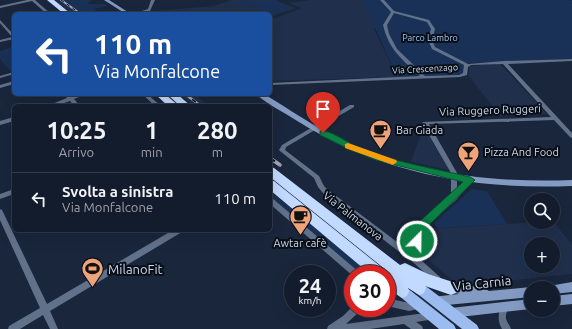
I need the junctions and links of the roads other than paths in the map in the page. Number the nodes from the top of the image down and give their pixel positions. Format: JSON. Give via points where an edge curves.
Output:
{"nodes":[{"id":1,"x":32,"y":0,"type":"edge"},
{"id":2,"x":44,"y":0,"type":"edge"},
{"id":3,"x":50,"y":0,"type":"edge"},
{"id":4,"x":106,"y":0,"type":"edge"},
{"id":5,"x":153,"y":0,"type":"edge"},
{"id":6,"x":382,"y":0,"type":"edge"},
{"id":7,"x":0,"y":7,"type":"edge"},
{"id":8,"x":47,"y":12,"type":"edge"},
{"id":9,"x":59,"y":12,"type":"edge"},
{"id":10,"x":65,"y":12,"type":"edge"},
{"id":11,"x":126,"y":12,"type":"edge"},
{"id":12,"x":140,"y":12,"type":"edge"},
{"id":13,"x":393,"y":12,"type":"junction"},
{"id":14,"x":0,"y":21,"type":"edge"},
{"id":15,"x":12,"y":35,"type":"edge"},
{"id":16,"x":12,"y":38,"type":"edge"},
{"id":17,"x":0,"y":41,"type":"edge"},
{"id":18,"x":572,"y":60,"type":"edge"},
{"id":19,"x":504,"y":62,"type":"junction"},
{"id":20,"x":467,"y":65,"type":"junction"},
{"id":21,"x":12,"y":74,"type":"edge"},
{"id":22,"x":0,"y":77,"type":"edge"},
{"id":23,"x":424,"y":78,"type":"junction"},
{"id":24,"x":12,"y":83,"type":"edge"},
{"id":25,"x":272,"y":84,"type":"edge"},
{"id":26,"x":0,"y":87,"type":"edge"},
{"id":27,"x":68,"y":96,"type":"edge"},
{"id":28,"x":79,"y":96,"type":"edge"},
{"id":29,"x":146,"y":96,"type":"edge"},
{"id":30,"x":162,"y":96,"type":"edge"},
{"id":31,"x":174,"y":96,"type":"edge"},
{"id":32,"x":262,"y":96,"type":"edge"},
{"id":33,"x":71,"y":99,"type":"junction"},
{"id":34,"x":56,"y":104,"type":"edge"},
{"id":35,"x":75,"y":104,"type":"edge"},
{"id":36,"x":156,"y":104,"type":"edge"},
{"id":37,"x":172,"y":104,"type":"edge"},
{"id":38,"x":184,"y":104,"type":"edge"},
{"id":39,"x":352,"y":106,"type":"dead end"},
{"id":40,"x":556,"y":118,"type":"junction"},
{"id":41,"x":12,"y":120,"type":"edge"},
{"id":42,"x":0,"y":124,"type":"edge"},
{"id":43,"x":315,"y":129,"type":"junction"},
{"id":44,"x":572,"y":136,"type":"edge"},
{"id":45,"x":272,"y":173,"type":"edge"},
{"id":46,"x":455,"y":178,"type":"junction"},
{"id":47,"x":470,"y":180,"type":"junction"},
{"id":48,"x":572,"y":183,"type":"edge"},
{"id":49,"x":272,"y":186,"type":"edge"},
{"id":50,"x":12,"y":192,"type":"edge"},
{"id":51,"x":0,"y":197,"type":"edge"},
{"id":52,"x":454,"y":198,"type":"junction"},
{"id":53,"x":272,"y":202,"type":"edge"},
{"id":54,"x":0,"y":212,"type":"edge"},
{"id":55,"x":422,"y":226,"type":"junction"},
{"id":56,"x":344,"y":228,"type":"junction"},
{"id":57,"x":176,"y":232,"type":"edge"},
{"id":58,"x":397,"y":246,"type":"junction"},
{"id":59,"x":418,"y":262,"type":"junction"},
{"id":60,"x":346,"y":265,"type":"edge"},
{"id":61,"x":369,"y":265,"type":"edge"},
{"id":62,"x":396,"y":286,"type":"edge"},
{"id":63,"x":572,"y":287,"type":"edge"},
{"id":64,"x":420,"y":288,"type":"joint"},
{"id":65,"x":451,"y":288,"type":"junction"},
{"id":66,"x":560,"y":288,"type":"edge"},
{"id":67,"x":402,"y":291,"type":"joint"},
{"id":68,"x":524,"y":293,"type":"edge"},
{"id":69,"x":509,"y":294,"type":"junction"},
{"id":70,"x":572,"y":299,"type":"edge"},
{"id":71,"x":560,"y":300,"type":"edge"},
{"id":72,"x":436,"y":301,"type":"junction"},
{"id":73,"x":396,"y":304,"type":"edge"},
{"id":74,"x":419,"y":305,"type":"junction"},
{"id":75,"x":524,"y":305,"type":"edge"},
{"id":76,"x":505,"y":307,"type":"junction"},
{"id":77,"x":45,"y":309,"type":"junction"},
{"id":78,"x":451,"y":313,"type":"junction"},
{"id":79,"x":433,"y":316,"type":"junction"},
{"id":80,"x":348,"y":317,"type":"edge"},
{"id":81,"x":405,"y":320,"type":"junction"},
{"id":82,"x":12,"y":329,"type":"edge"},
{"id":83,"x":54,"y":329,"type":"edge"},
{"id":84,"x":331,"y":329,"type":"edge"},
{"id":85,"x":340,"y":329,"type":"edge"},
{"id":86,"x":420,"y":329,"type":"edge"},
{"id":87,"x":449,"y":329,"type":"edge"},
{"id":88,"x":472,"y":329,"type":"edge"},
{"id":89,"x":508,"y":329,"type":"edge"}],
"edges":[{"from":1,"to":7,"type":"street"},
{"from":1,"to":8,"type":"street"},
{"from":2,"to":9,"type":"highway"},
{"from":3,"to":10,"type":"highway"},
{"from":4,"to":11,"type":"street"},
{"from":5,"to":12,"type":"street","via":[[149,9]]},
{"from":6,"to":13,"type":"street"},
{"from":13,"to":20,"type":"street","via":[[428,21],[433,29],[430,40],[433,48]]},
{"from":13,"to":23,"type":"street","via":[[385,25],[392,46]]},
{"from":14,"to":15,"type":"street"},
{"from":16,"to":17,"type":"street"},
{"from":18,"to":19,"type":"street","name":"Via Crescenzago"},
{"from":19,"to":20,"type":"street","name":"Via Crescenzago"},
{"from":19,"to":40,"type":"street"},
{"from":20,"to":23,"type":"street","name":"Via Crescenzago","via":[[465,73],[461,76]]},
{"from":21,"to":22,"type":"street"},
{"from":23,"to":25,"type":"street","name":"Via Crescenzago"},
{"from":24,"to":26,"type":"street"},
{"from":27,"to":33,"type":"street"},
{"from":28,"to":33,"type":"street"},
{"from":29,"to":36,"type":"street"},
{"from":30,"to":37,"type":"highway"},
{"from":31,"to":38,"type":"highway"},
{"from":32,"to":43,"type":"street"},
{"from":33,"to":34,"type":"street"},
{"from":33,"to":35,"type":"street"},
{"from":39,"to":43,"type":"street"},
{"from":40,"to":44,"type":"street"},
{"from":40,"to":46,"type":"street","name":"Via Ruggero Ruggeri","via":[[426,123]]},
{"from":41,"to":42,"type":"street"},
{"from":43,"to":46,"type":"street","via":[[365,153]]},
{"from":43,"to":58,"type":"street","name":"Via Palmanova","via":[[281,149],[318,177],[325,191]]},
{"from":45,"to":56,"type":"highway","name":"Via Palmanova"},
{"from":46,"to":47,"type":"street"},
{"from":46,"to":52,"type":"street"},
{"from":47,"to":48,"type":"street","via":[[519,184]]},
{"from":47,"to":52,"type":"street"},
{"from":49,"to":61,"type":"highway"},
{"from":50,"to":51,"type":"street"},
{"from":52,"to":55,"type":"street"},
{"from":53,"to":60,"type":"street"},
{"from":54,"to":77,"type":"street"},
{"from":55,"to":58,"type":"street"},
{"from":55,"to":59,"type":"street","via":[[416,254]]},
{"from":56,"to":64,"type":"highway","name":"Via Palmanova"},
{"from":56,"to":65,"type":"highway","via":[[411,273]]},
{"from":57,"to":77,"type":"street"},
{"from":58,"to":59,"type":"street","name":"Via Palmanova"},
{"from":59,"to":65,"type":"street","via":[[435,278]]},
{"from":62,"to":67,"type":"highway"},
{"from":63,"to":66,"type":"street"},
{"from":64,"to":72,"type":"main road","name":"Via Palmanova"},
{"from":65,"to":69,"type":"street","via":[[469,292]]},
{"from":67,"to":74,"type":"main road"},
{"from":68,"to":69,"type":"street","name":"Via Carnia"},
{"from":69,"to":72,"type":"street","name":"Via Carnia"},
{"from":70,"to":71,"type":"street"},
{"from":72,"to":74,"type":"main road"},
{"from":72,"to":78,"type":"main road","name":"Via Palmanova"},
{"from":73,"to":74,"type":"street","via":[[414,307]]},
{"from":74,"to":79,"type":"main road"},
{"from":75,"to":76,"type":"street"},
{"from":76,"to":78,"type":"street"},
{"from":76,"to":89,"type":"street","via":[[501,319]]},
{"from":77,"to":82,"type":"street"},
{"from":77,"to":83,"type":"street"},
{"from":78,"to":79,"type":"main road"},
{"from":78,"to":88,"type":"main road","name":"Via Palmanova"},
{"from":79,"to":81,"type":"street"},
{"from":79,"to":87,"type":"main road"},
{"from":80,"to":84,"type":"street"},
{"from":81,"to":85,"type":"street"},
{"from":81,"to":86,"type":"street"}]}
